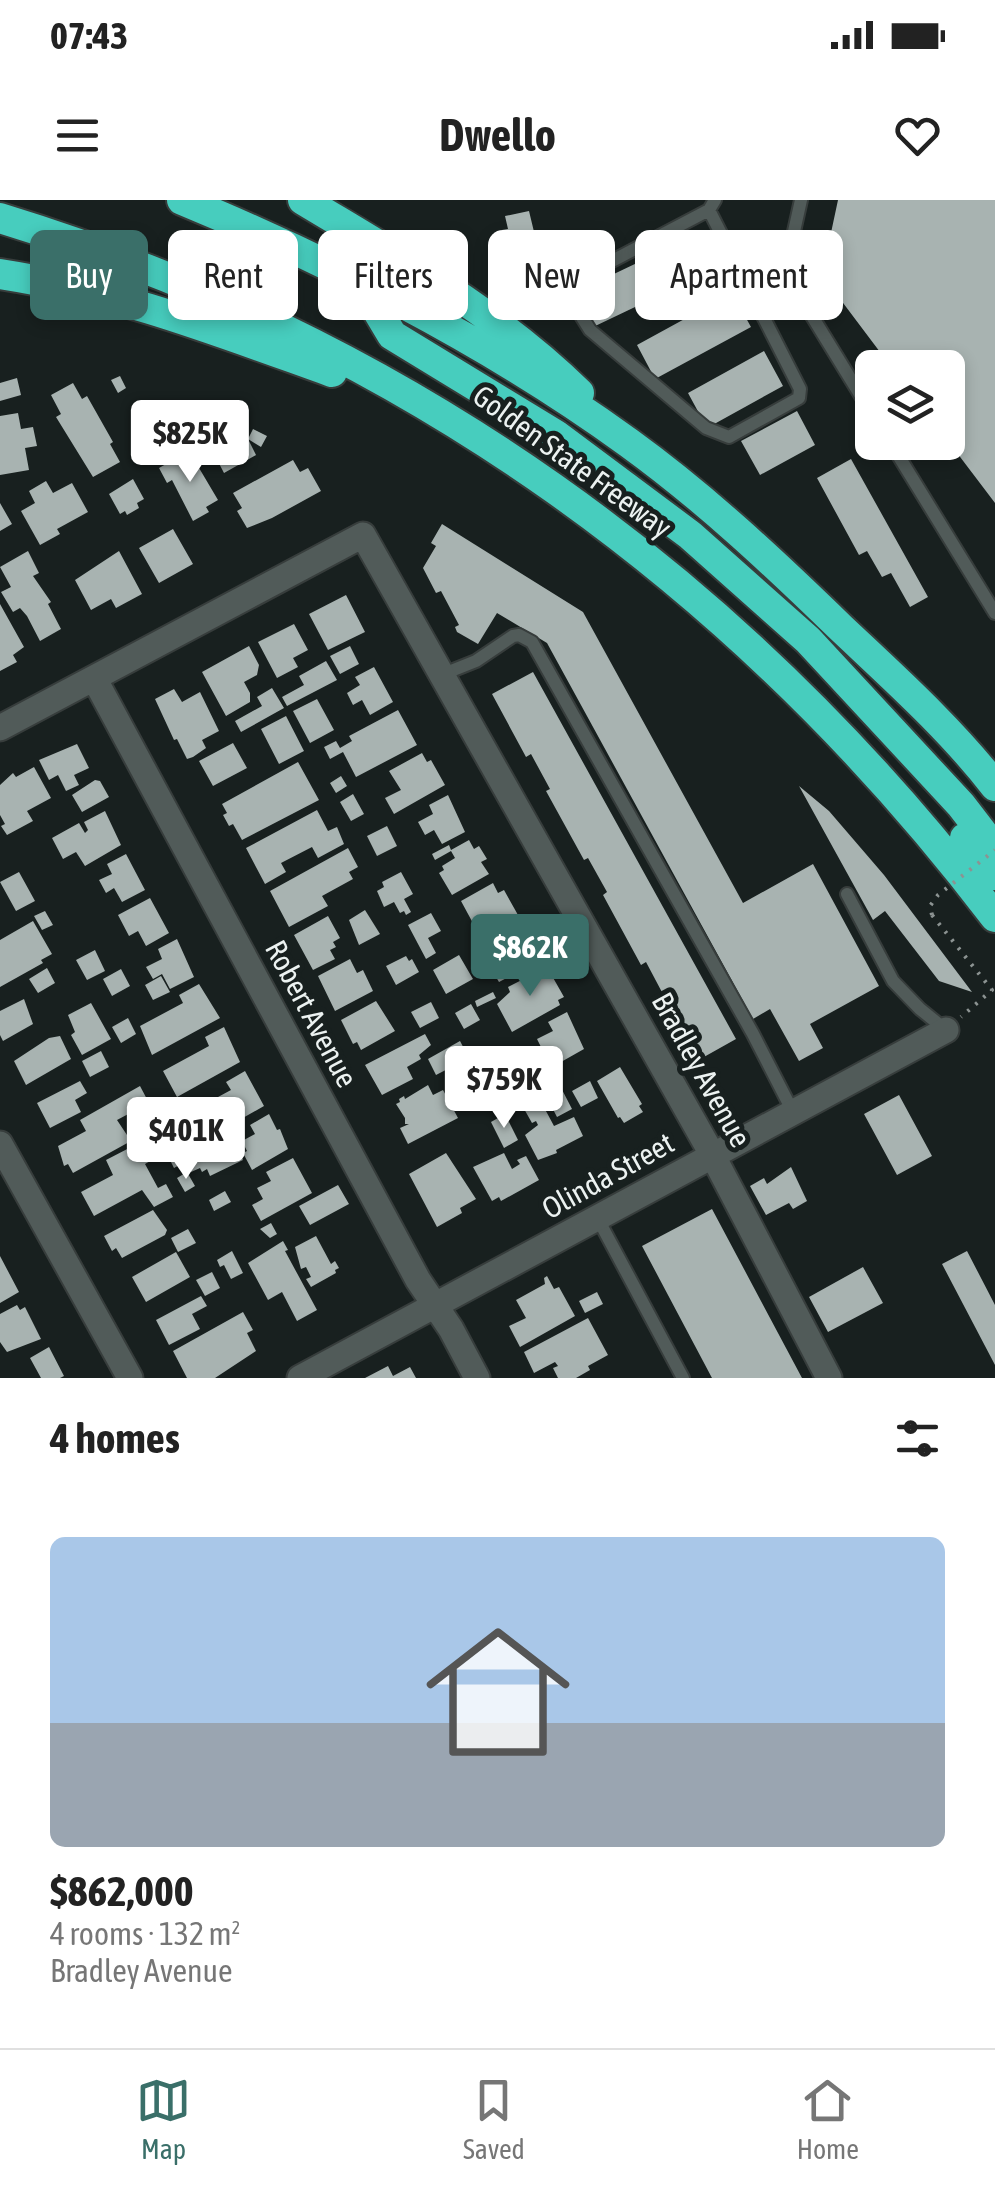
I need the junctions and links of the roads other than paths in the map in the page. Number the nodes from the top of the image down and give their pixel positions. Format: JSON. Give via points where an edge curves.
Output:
{"nodes":[{"id":1,"x":182,"y":200,"type":"edge"},
{"id":2,"x":302,"y":200,"type":"edge"},
{"id":3,"x":801,"y":200,"type":"edge"},
{"id":4,"x":712,"y":205,"type":"edge"},
{"id":5,"x":0,"y":218,"type":"edge"},
{"id":6,"x":318,"y":260,"type":"edge"},
{"id":7,"x":0,"y":274,"type":"edge"},
{"id":8,"x":383,"y":320,"type":"edge"},
{"id":9,"x":432,"y":320,"type":"edge"},
{"id":10,"x":855,"y":386,"type":"edge"},
{"id":11,"x":450,"y":418,"type":"junction"},
{"id":12,"x":631,"y":444,"type":"junction"},
{"id":13,"x":901,"y":460,"type":"edge"},
{"id":14,"x":995,"y":613,"type":"edge"},
{"id":15,"x":442,"y":675,"type":"junction"},
{"id":16,"x":94,"y":678,"type":"junction"},
{"id":17,"x":0,"y":728,"type":"edge"},
{"id":18,"x":995,"y":786,"type":"edge"},
{"id":19,"x":995,"y":849,"type":"edge"},
{"id":20,"x":995,"y":874,"type":"edge"},
{"id":21,"x":847,"y":894,"type":"dead end"},
{"id":22,"x":995,"y":916,"type":"edge"},
{"id":23,"x":946,"y":1030,"type":"joint"},
{"id":24,"x":793,"y":1112,"type":"junction"},
{"id":25,"x":0,"y":1144,"type":"edge"},
{"id":26,"x":713,"y":1156,"type":"junction"},
{"id":27,"x":598,"y":1219,"type":"junction"},
{"id":28,"x":434,"y":1306,"type":"junction"},
{"id":29,"x":130,"y":1378,"type":"edge"},
{"id":30,"x":300,"y":1378,"type":"edge"},
{"id":31,"x":477,"y":1378,"type":"edge"},
{"id":32,"x":683,"y":1378,"type":"edge"},
{"id":33,"x":829,"y":1378,"type":"edge"}],
"edges":[{"from":1,"to":6,"type":"highway","name":"Golden State Freeway"},
{"from":2,"to":12,"type":"highway","via":[[541,355]]},
{"from":3,"to":10,"type":"lane","via":[[785,272]]},
{"from":4,"to":4,"type":"lane","via":[[574,280],[566,292],[590,330],[706,428],[729,438],[799,398],[800,389]]},
{"from":5,"to":11,"type":"highway","name":"Golden State Freeway","via":[[267,321]]},
{"from":7,"to":11,"type":"highway","via":[[149,306]]},
{"from":8,"to":19,"type":"highway","via":[[392,335],[556,435],[690,535],[808,640]]},
{"from":9,"to":12,"type":"highway","name":"Golden State Freeway"},
{"from":11,"to":20,"type":"highway","via":[[528,436],[680,550],[807,661]]},
{"from":11,"to":22,"type":"highway","name":"Golden State Freeway","via":[[600,519],[724,620],[856,748]]},
{"from":12,"to":18,"type":"highway","name":"Golden State Freeway","via":[[768,558]]},
{"from":13,"to":14,"type":"lane"},
{"from":15,"to":16,"type":"street","name":"Bradley Avenue","via":[[363,535]]},
{"from":15,"to":24,"type":"lane","via":[[513,636],[532,642]]},
{"from":15,"to":26,"type":"street","name":"Bradley Avenue"},
{"from":16,"to":17,"type":"street"},
{"from":16,"to":28,"type":"street","name":"Robert Avenue"},
{"from":21,"to":23,"type":"lane","via":[[893,981]]},
{"from":23,"to":24,"type":"street","name":"Olinda Street"},
{"from":24,"to":26,"type":"street","name":"Olinda Street"},
{"from":25,"to":29,"type":"street"},
{"from":26,"to":27,"type":"street","name":"Olinda Street"},
{"from":26,"to":33,"type":"street","name":"Bradley Avenue"},
{"from":27,"to":28,"type":"street","name":"Olinda Street"},
{"from":27,"to":32,"type":"lane"},
{"from":28,"to":30,"type":"street","name":"Olinda Street"},
{"from":28,"to":31,"type":"street","name":"Robert Avenue"}]}
